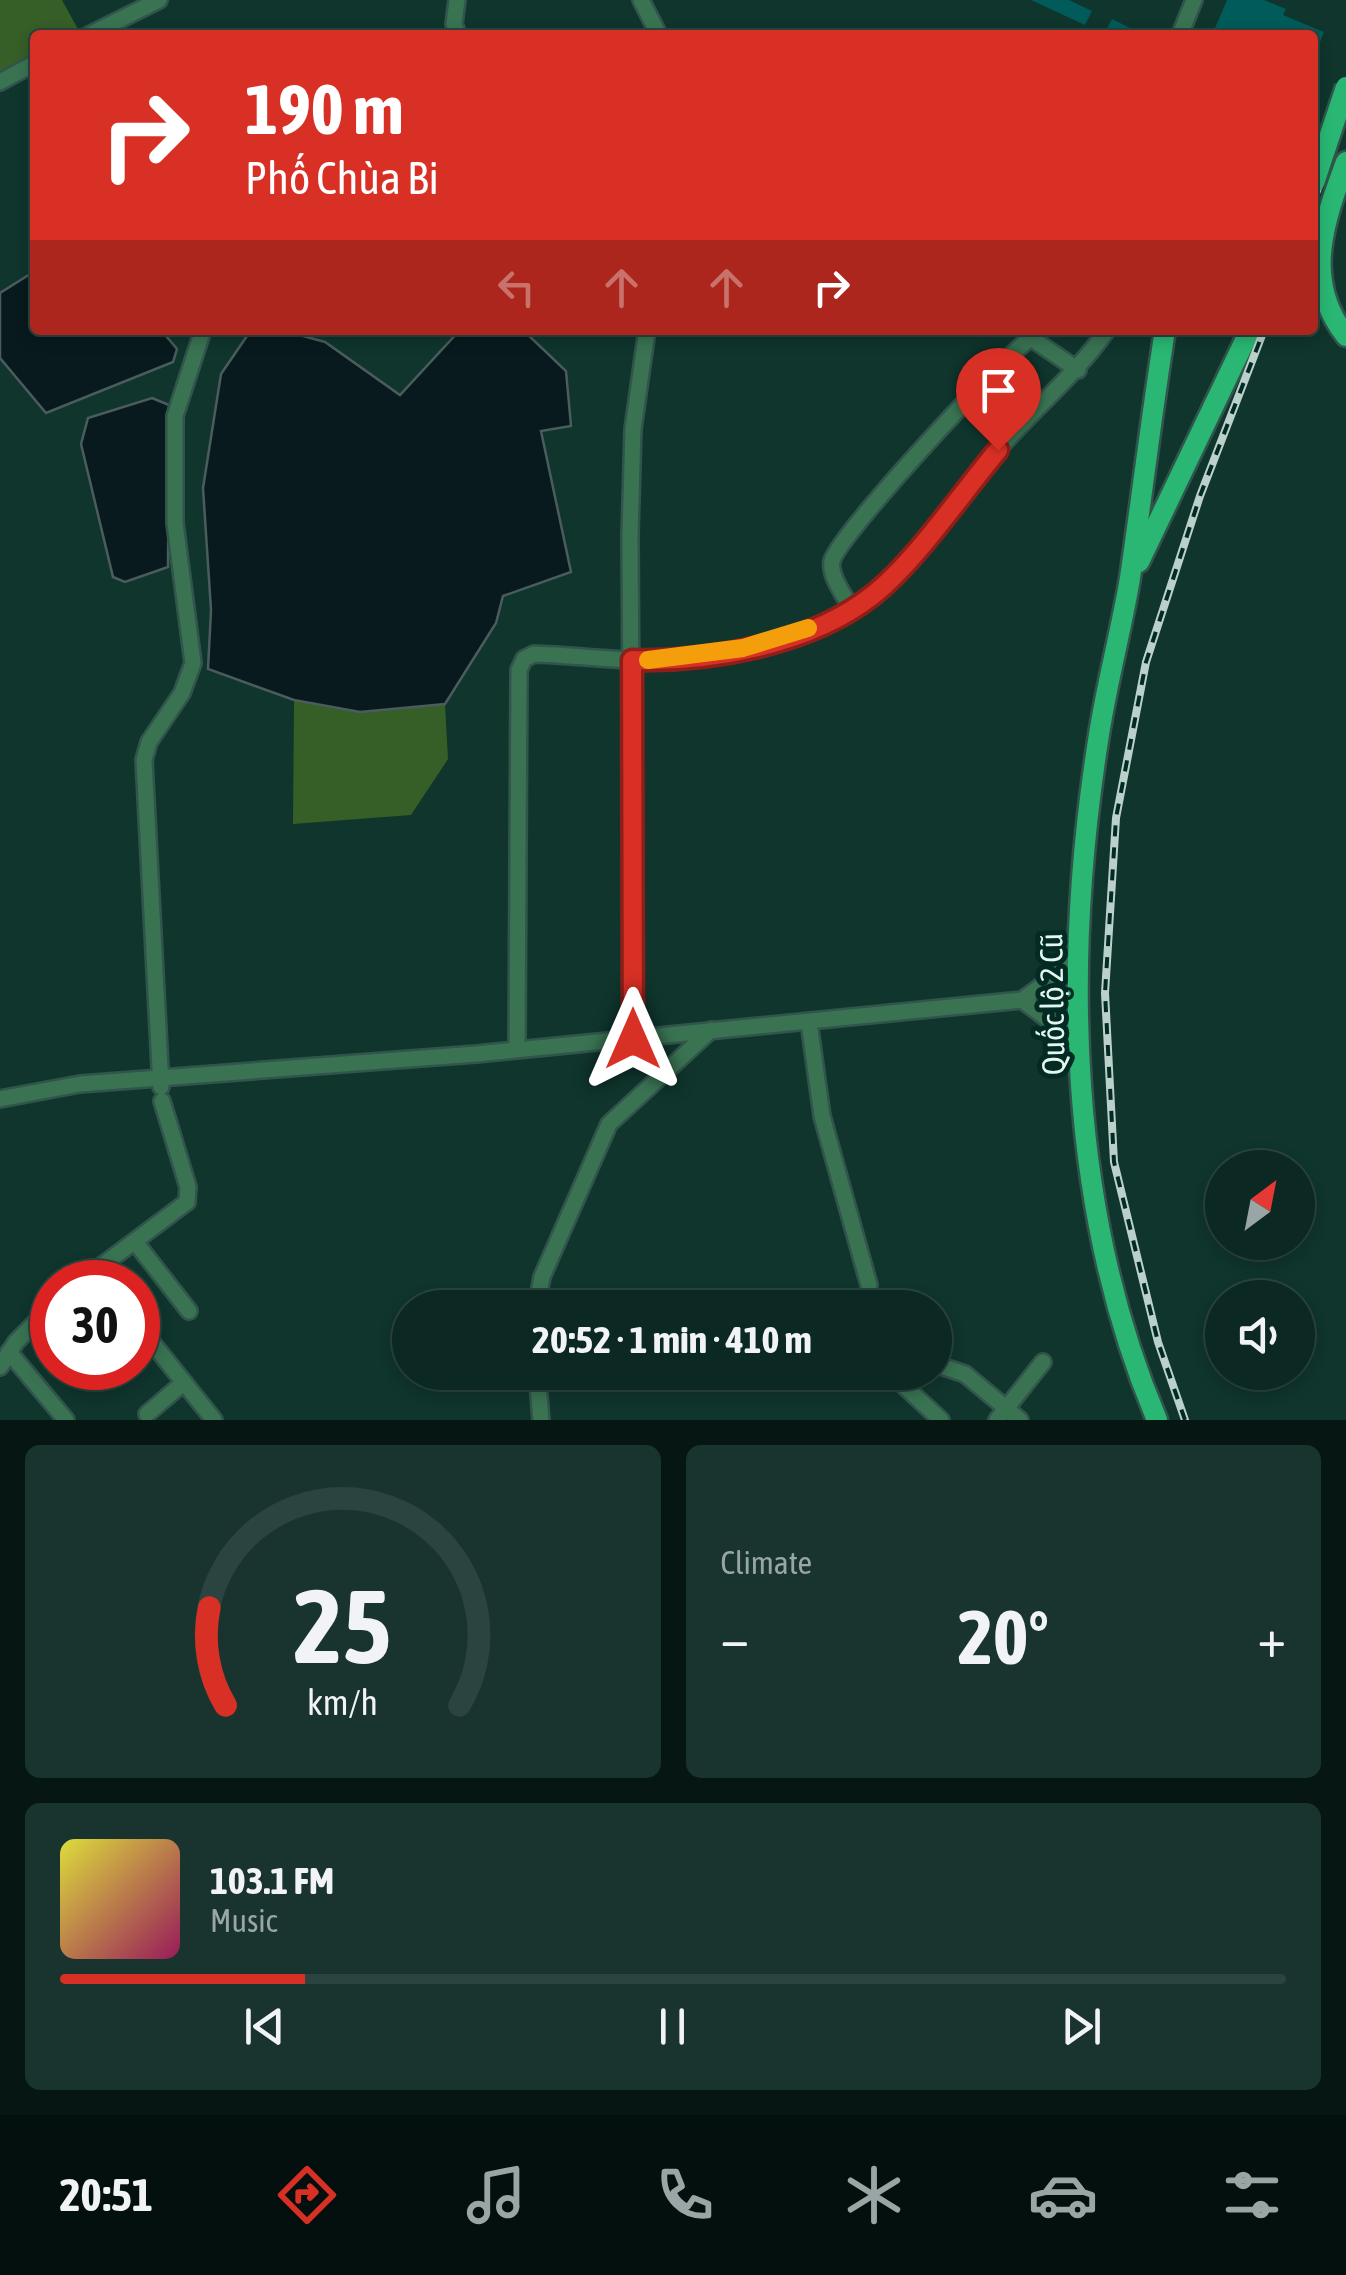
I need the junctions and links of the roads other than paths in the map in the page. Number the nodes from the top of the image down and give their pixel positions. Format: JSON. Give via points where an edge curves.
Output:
{"nodes":[{"id":1,"x":159,"y":0,"type":"edge"},
{"id":2,"x":457,"y":0,"type":"edge"},
{"id":3,"x":641,"y":0,"type":"edge"},
{"id":4,"x":1194,"y":0,"type":"edge"},
{"id":5,"x":119,"y":28,"type":"edge"},
{"id":6,"x":456,"y":30,"type":"edge"},
{"id":7,"x":656,"y":30,"type":"edge"},
{"id":8,"x":1182,"y":30,"type":"edge"},
{"id":9,"x":30,"y":66,"type":"edge"},
{"id":10,"x":0,"y":82,"type":"edge"},
{"id":11,"x":1346,"y":87,"type":"edge"},
{"id":12,"x":1318,"y":147,"type":"edge"},
{"id":13,"x":1346,"y":153,"type":"edge"},
{"id":14,"x":1346,"y":162,"type":"edge"},
{"id":15,"x":1318,"y":169,"type":"edge"},
{"id":16,"x":202,"y":335,"type":"edge"},
{"id":17,"x":646,"y":335,"type":"edge"},
{"id":18,"x":1104,"y":335,"type":"edge"},
{"id":19,"x":1164,"y":335,"type":"edge"},
{"id":20,"x":1248,"y":335,"type":"edge"},
{"id":21,"x":1346,"y":336,"type":"edge"},
{"id":22,"x":1078,"y":370,"type":"junction"},
{"id":23,"x":1129,"y":582,"type":"junction"},
{"id":24,"x":852,"y":610,"type":"junction"},
{"id":25,"x":632,"y":660,"type":"junction"},
{"id":26,"x":1078,"y":960,"type":"junction"},
{"id":27,"x":1022,"y":1000,"type":"junction"},
{"id":28,"x":809,"y":1022,"type":"junction"},
{"id":29,"x":711,"y":1030,"type":"junction"},
{"id":30,"x":633,"y":1039,"type":"junction"},
{"id":31,"x":1081,"y":1044,"type":"junction"},
{"id":32,"x":517,"y":1049,"type":"junction"},
{"id":33,"x":162,"y":1090,"type":"junction"},
{"id":34,"x":0,"y":1099,"type":"edge"},
{"id":35,"x":136,"y":1243,"type":"junction"},
{"id":36,"x":118,"y":1260,"type":"edge"},
{"id":37,"x":870,"y":1285,"type":"dead end"},
{"id":38,"x":542,"y":1290,"type":"edge"},
{"id":39,"x":188,"y":1311,"type":"dead end"},
{"id":40,"x":30,"y":1330,"type":"edge"},
{"id":41,"x":9,"y":1352,"type":"junction"},
{"id":42,"x":160,"y":1354,"type":"edge"},
{"id":43,"x":1043,"y":1362,"type":"dead end"},
{"id":44,"x":0,"y":1367,"type":"edge"},
{"id":45,"x":952,"y":1369,"type":"edge"},
{"id":46,"x":182,"y":1384,"type":"junction"},
{"id":47,"x":538,"y":1390,"type":"edge"},
{"id":48,"x":908,"y":1390,"type":"edge"},
{"id":49,"x":147,"y":1414,"type":"dead end"},
{"id":50,"x":1002,"y":1414,"type":"edge"},
{"id":51,"x":66,"y":1420,"type":"edge"},
{"id":52,"x":214,"y":1420,"type":"edge"},
{"id":53,"x":541,"y":1420,"type":"edge"},
{"id":54,"x":940,"y":1420,"type":"edge"},
{"id":55,"x":1020,"y":1420,"type":"edge"},
{"id":56,"x":1157,"y":1420,"type":"edge"}],
"edges":[{"from":1,"to":5,"type":"street"},
{"from":2,"to":6,"type":"street"},
{"from":3,"to":7,"type":"street"},
{"from":4,"to":8,"type":"street"},
{"from":9,"to":10,"type":"street"},
{"from":11,"to":15,"type":"main road","bridge":true},
{"from":12,"to":13,"type":"main road"},
{"from":14,"to":21,"type":"main road","via":[[1318,271],[1322,296]]},
{"from":16,"to":33,"type":"street","via":[[175,416],[175,523],[192,663],[144,760]]},
{"from":17,"to":25,"type":"street","via":[[633,429]]},
{"from":18,"to":22,"type":"street"},
{"from":19,"to":23,"type":"main road","name":"Quốc lộ 2 Cũ"},
{"from":20,"to":23,"type":"main road","name":"Quốc lộ 2 Cũ"},
{"from":22,"to":24,"type":"street"},
{"from":22,"to":24,"type":"street","via":[[1031,338],[948,422],[834,555],[833,575]]},
{"from":23,"to":26,"type":"main road","name":"Quốc lộ 2 Cũ","via":[[1098,742]]},
{"from":24,"to":25,"type":"street","via":[[780,640]]},
{"from":25,"to":30,"type":"street"},
{"from":25,"to":32,"type":"street","via":[[534,654],[519,670]]},
{"from":26,"to":27,"type":"street"},
{"from":26,"to":31,"type":"main road","name":"Quốc lộ 2 Cũ"},
{"from":27,"to":28,"type":"street"},
{"from":27,"to":31,"type":"street"},
{"from":28,"to":29,"type":"street"},
{"from":28,"to":37,"type":"street","via":[[822,1116]]},
{"from":29,"to":30,"type":"street"},
{"from":29,"to":38,"type":"street","via":[[609,1124]]},
{"from":30,"to":32,"type":"street"},
{"from":31,"to":56,"type":"main road","name":"Quốc lộ 2 Cũ","via":[[1089,1166],[1102,1236]]},
{"from":32,"to":33,"type":"street"},
{"from":33,"to":34,"type":"street","via":[[80,1084]]},
{"from":33,"to":35,"type":"street","via":[[187,1202]]},
{"from":35,"to":36,"type":"street"},
{"from":35,"to":39,"type":"street"},
{"from":40,"to":41,"type":"street"},
{"from":41,"to":44,"type":"street"},
{"from":41,"to":51,"type":"street"},
{"from":42,"to":46,"type":"street"},
{"from":43,"to":50,"type":"street"},
{"from":45,"to":50,"type":"street","via":[[966,1374]]},
{"from":46,"to":49,"type":"street"},
{"from":46,"to":52,"type":"street"},
{"from":47,"to":53,"type":"street"},
{"from":48,"to":54,"type":"street"},
{"from":50,"to":55,"type":"street"}]}
